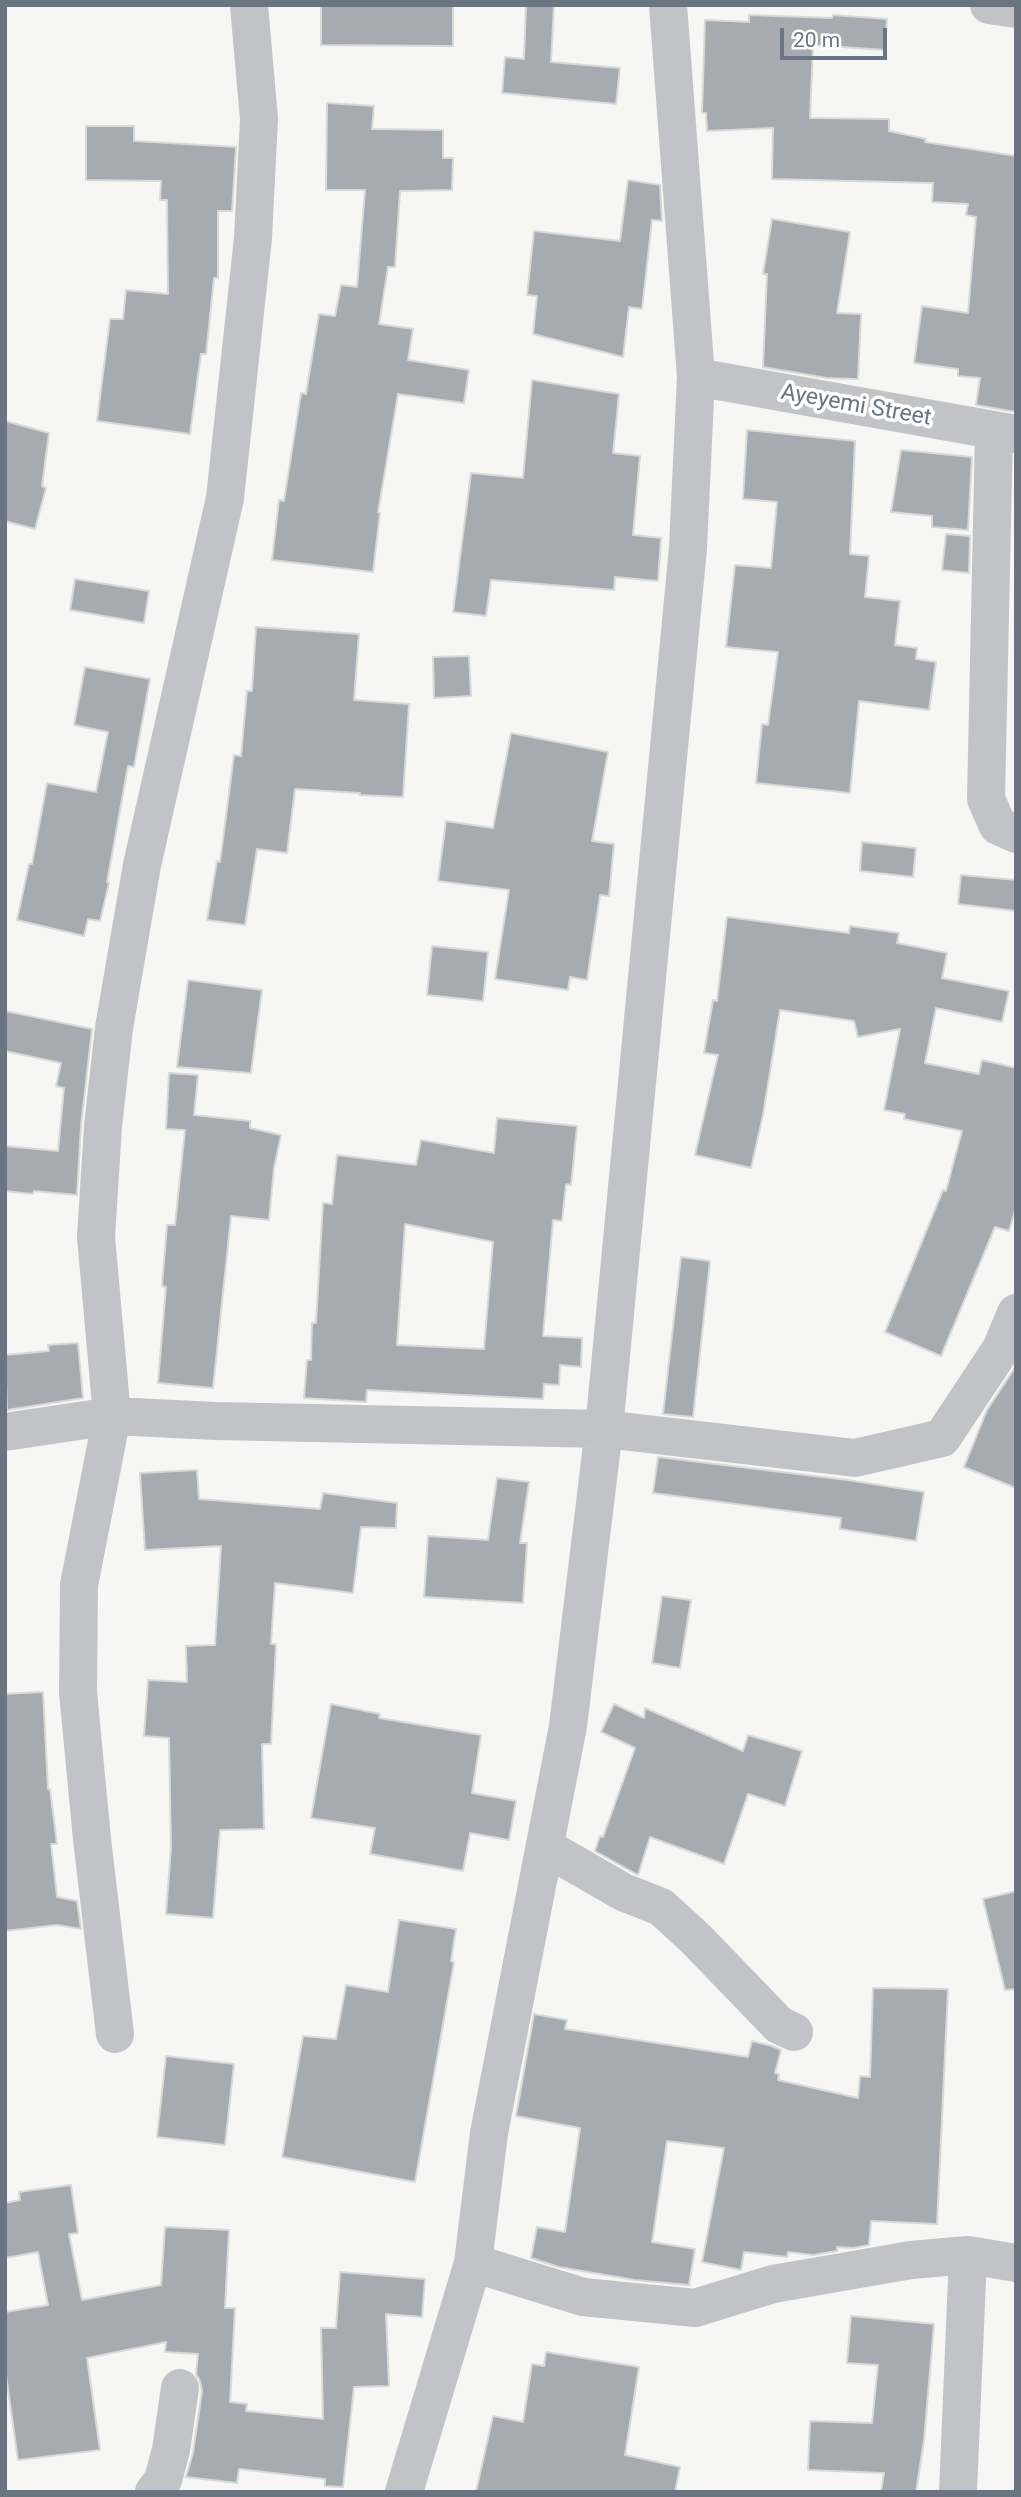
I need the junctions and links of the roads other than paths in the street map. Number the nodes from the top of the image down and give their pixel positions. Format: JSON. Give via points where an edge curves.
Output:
{"nodes":[{"id":1,"x":249,"y":5,"type":"edge"},
{"id":2,"x":668,"y":5,"type":"edge"},
{"id":3,"x":989,"y":5,"type":"edge"},
{"id":4,"x":1016,"y":9,"type":"edge"},
{"id":5,"x":696,"y":377,"type":"junction"},
{"id":6,"x":1005,"y":432,"type":"edge"},
{"id":7,"x":1016,"y":834,"type":"edge"},
{"id":8,"x":1016,"y":1313,"type":"edge"},
{"id":9,"x":112,"y":1416,"type":"junction"},
{"id":10,"x":604,"y":1429,"type":"junction"},
{"id":11,"x":5,"y":1432,"type":"edge"},
{"id":12,"x":545,"y":1847,"type":"junction"},
{"id":13,"x":794,"y":2032,"type":"dead end"},
{"id":14,"x":115,"y":2034,"type":"dead end"},
{"id":15,"x":968,"y":2255,"type":"junction"},
{"id":16,"x":473,"y":2263,"type":"junction"},
{"id":17,"x":1016,"y":2263,"type":"edge"},
{"id":18,"x":180,"y":2388,"type":"dead end"},
{"id":19,"x":154,"y":2492,"type":"edge"},
{"id":20,"x":404,"y":2492,"type":"edge"},
{"id":21,"x":958,"y":2492,"type":"edge"}],
"edges":[{"from":1,"to":9,"type":"street","via":[[260,119],[253,238],[225,498],[142,865],[114,1028],[103,1126],[96,1237]]},
{"from":2,"to":5,"type":"street"},
{"from":3,"to":4,"type":"street"},
{"from":5,"to":6,"type":"street","name":"Ayeyemi Street"},
{"from":5,"to":10,"type":"street","via":[[688,548]]},
{"from":6,"to":7,"type":"street","via":[[986,799],[998,826]]},
{"from":8,"to":10,"type":"street","via":[[1001,1349],[942,1438],[855,1458]]},
{"from":9,"to":10,"type":"street"},
{"from":9,"to":11,"type":"street"},
{"from":9,"to":14,"type":"street","via":[[79,1586],[78,1692]]},
{"from":10,"to":12,"type":"street","via":[[568,1726]]},
{"from":12,"to":13,"type":"street","via":[[623,1892],[661,1907],[779,2025]]},
{"from":12,"to":16,"type":"street","via":[[489,2133]]},
{"from":15,"to":16,"type":"street","via":[[773,2284],[695,2308],[583,2297]]},
{"from":15,"to":17,"type":"street"},
{"from":15,"to":21,"type":"street"},
{"from":16,"to":20,"type":"street"},
{"from":18,"to":19,"type":"street","via":[[171,2450],[163,2480]]}]}
